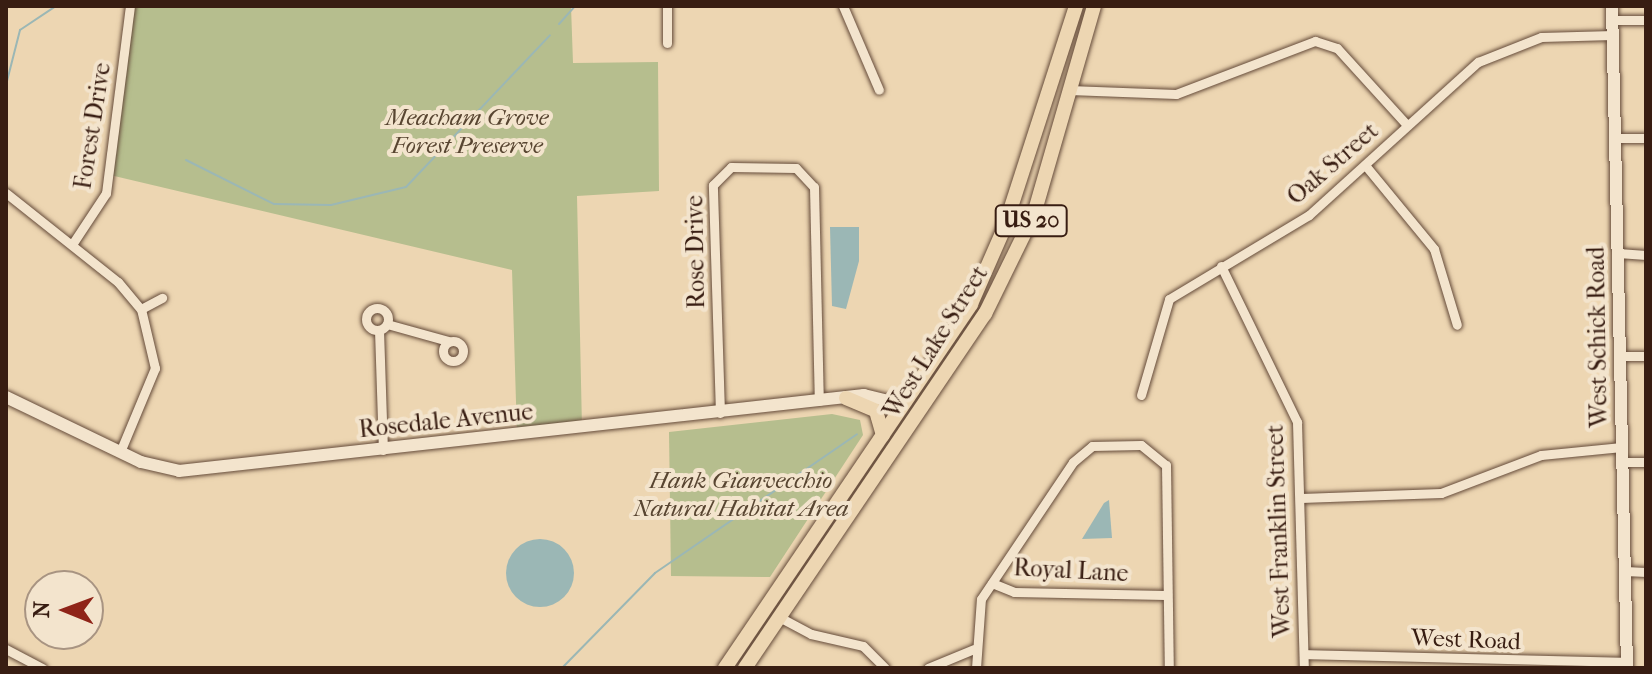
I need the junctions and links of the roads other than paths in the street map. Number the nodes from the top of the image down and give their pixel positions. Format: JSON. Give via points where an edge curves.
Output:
{"nodes":[{"id":1,"x":130,"y":6,"type":"edge"},
{"id":2,"x":667,"y":6,"type":"edge"},
{"id":3,"x":843,"y":6,"type":"edge"},
{"id":4,"x":1076,"y":6,"type":"edge"},
{"id":5,"x":1094,"y":6,"type":"edge"},
{"id":6,"x":1612,"y":6,"type":"edge"},
{"id":7,"x":1612,"y":20,"type":"junction"},
{"id":8,"x":1646,"y":20,"type":"edge"},
{"id":9,"x":1613,"y":35,"type":"junction"},
{"id":10,"x":667,"y":43,"type":"dead end"},
{"id":11,"x":879,"y":90,"type":"dead end"},
{"id":12,"x":1069,"y":90,"type":"junction"},
{"id":13,"x":1407,"y":125,"type":"junction"},
{"id":14,"x":1615,"y":138,"type":"junction"},
{"id":15,"x":1646,"y":138,"type":"edge"},
{"id":16,"x":1365,"y":165,"type":"junction"},
{"id":17,"x":6,"y":193,"type":"edge"},
{"id":18,"x":73,"y":243,"type":"junction"},
{"id":19,"x":1618,"y":253,"type":"junction"},
{"id":20,"x":1646,"y":255,"type":"edge"},
{"id":21,"x":1221,"y":266,"type":"junction"},
{"id":22,"x":162,"y":298,"type":"dead end"},
{"id":23,"x":141,"y":309,"type":"junction"},
{"id":24,"x":1457,"y":325,"type":"dead end"},
{"id":25,"x":448,"y":341,"type":"dead end"},
{"id":26,"x":1620,"y":356,"type":"junction"},
{"id":27,"x":1646,"y":356,"type":"edge"},
{"id":28,"x":1141,"y":395,"type":"dead end"},
{"id":29,"x":6,"y":397,"type":"edge"},
{"id":30,"x":846,"y":398,"type":"junction"},
{"id":31,"x":819,"y":401,"type":"junction"},
{"id":32,"x":904,"y":405,"type":"junction"},
{"id":33,"x":720,"y":413,"type":"junction"},
{"id":34,"x":918,"y":414,"type":"junction"},
{"id":35,"x":883,"y":435,"type":"junction"},
{"id":36,"x":1622,"y":447,"type":"junction"},
{"id":37,"x":383,"y":450,"type":"junction"},
{"id":38,"x":120,"y":452,"type":"junction"},
{"id":39,"x":1622,"y":462,"type":"junction"},
{"id":40,"x":1646,"y":462,"type":"edge"},
{"id":41,"x":1301,"y":498,"type":"junction"},
{"id":42,"x":1625,"y":571,"type":"junction"},
{"id":43,"x":1646,"y":572,"type":"edge"},
{"id":44,"x":992,"y":583,"type":"junction"},
{"id":45,"x":1165,"y":595,"type":"junction"},
{"id":46,"x":781,"y":618,"type":"junction"},
{"id":47,"x":974,"y":649,"type":"junction"},
{"id":48,"x":8,"y":654,"type":"edge"},
{"id":49,"x":1304,"y":654,"type":"junction"},
{"id":50,"x":1627,"y":665,"type":"edge"},
{"id":51,"x":42,"y":668,"type":"edge"},
{"id":52,"x":725,"y":668,"type":"edge"},
{"id":53,"x":745,"y":668,"type":"edge"},
{"id":54,"x":885,"y":668,"type":"edge"},
{"id":55,"x":928,"y":668,"type":"edge"},
{"id":56,"x":976,"y":668,"type":"edge"},
{"id":57,"x":1169,"y":668,"type":"edge"},
{"id":58,"x":1304,"y":668,"type":"edge"}],
"edges":[{"from":1,"to":18,"type":"street","name":"Forest Drive","via":[[106,193]]},
{"from":2,"to":10,"type":"street"},
{"from":3,"to":11,"type":"street"},
{"from":4,"to":32,"type":"main road","name":"West Lake Street","number":"US 20","via":[[990,266]]},
{"from":5,"to":12,"type":"main road","name":"West Lake Street","number":"US 20"},
{"from":6,"to":7,"type":"street","name":"West Schick Road"},
{"from":7,"to":8,"type":"street"},
{"from":7,"to":9,"type":"street","name":"West Schick Road"},
{"from":9,"to":13,"type":"street","name":"Oak Street","via":[[1541,37],[1499,51]]},
{"from":9,"to":14,"type":"street","name":"West Schick Road"},
{"from":12,"to":13,"type":"street","via":[[1176,94],[1322,42],[1337,48]]},
{"from":12,"to":34,"type":"main road","name":"West Lake Street","number":"US 20","via":[[1034,214],[985,314]]},
{"from":13,"to":16,"type":"street","name":"Oak Street"},
{"from":14,"to":15,"type":"street"},
{"from":14,"to":19,"type":"street","name":"West Schick Road"},
{"from":16,"to":21,"type":"street","name":"Oak Street","via":[[1309,215]]},
{"from":16,"to":24,"type":"street","via":[[1434,249]]},
{"from":17,"to":18,"type":"street"},
{"from":18,"to":23,"type":"street"},
{"from":19,"to":20,"type":"street"},
{"from":19,"to":26,"type":"street","name":"West Schick Road"},
{"from":21,"to":28,"type":"street","name":"Oak Street","via":[[1169,299]]},
{"from":21,"to":41,"type":"street","name":"West Franklin Street","via":[[1289,394]]},
{"from":22,"to":23,"type":"street"},
{"from":23,"to":38,"type":"street","via":[[155,368]]},
{"from":25,"to":37,"type":"street","via":[[383,327]]},
{"from":26,"to":27,"type":"street"},
{"from":26,"to":36,"type":"street","name":"West Schick Road"},
{"from":29,"to":38,"type":"street","name":"Rosedale Avenue"},
{"from":30,"to":31,"type":"street","name":"Rosedale Avenue"},
{"from":30,"to":32,"type":"street","name":"Rosedale Avenue","via":[[883,395]]},
{"from":30,"to":35,"type":"main road","via":[[876,411]]},
{"from":31,"to":33,"type":"street","name":"Rosedale Avenue"},
{"from":31,"to":33,"type":"street","name":"Rose Drive","via":[[814,187],[796,168],[731,167],[713,185]]},
{"from":32,"to":34,"type":"main road"},
{"from":32,"to":35,"type":"main road","name":"West Lake Street","number":"US 20"},
{"from":33,"to":37,"type":"street","name":"Rosedale Avenue"},
{"from":34,"to":46,"type":"main road","name":"West Lake Street","number":"US 20"},
{"from":35,"to":52,"type":"main road","name":"West Lake Street","number":"US 20"},
{"from":36,"to":39,"type":"street","name":"West Schick Road"},
{"from":36,"to":41,"type":"street","via":[[1541,455],[1441,493]]},
{"from":37,"to":38,"type":"street","name":"Rosedale Avenue","via":[[179,471]]},
{"from":39,"to":40,"type":"street"},
{"from":39,"to":42,"type":"street","name":"West Schick Road"},
{"from":41,"to":49,"type":"street","name":"West Franklin Street"},
{"from":42,"to":43,"type":"street"},
{"from":42,"to":50,"type":"street","name":"West Schick Road"},
{"from":44,"to":45,"type":"street","name":"Royal Lane","via":[[1014,592]]},
{"from":44,"to":45,"type":"street","via":[[1082,451],[1141,445],[1166,465]]},
{"from":44,"to":47,"type":"street","name":"Royal Lane","via":[[978,611]]},
{"from":45,"to":57,"type":"street"},
{"from":46,"to":53,"type":"main road","name":"West Lake Street","number":"US 20"},
{"from":46,"to":54,"type":"street","via":[[811,634],[863,646]]},
{"from":47,"to":55,"type":"street"},
{"from":47,"to":56,"type":"street","name":"Royal Lane"},
{"from":48,"to":51,"type":"street"},
{"from":49,"to":50,"type":"street","name":"West Road"},
{"from":49,"to":58,"type":"street","name":"West Franklin Street"}]}
